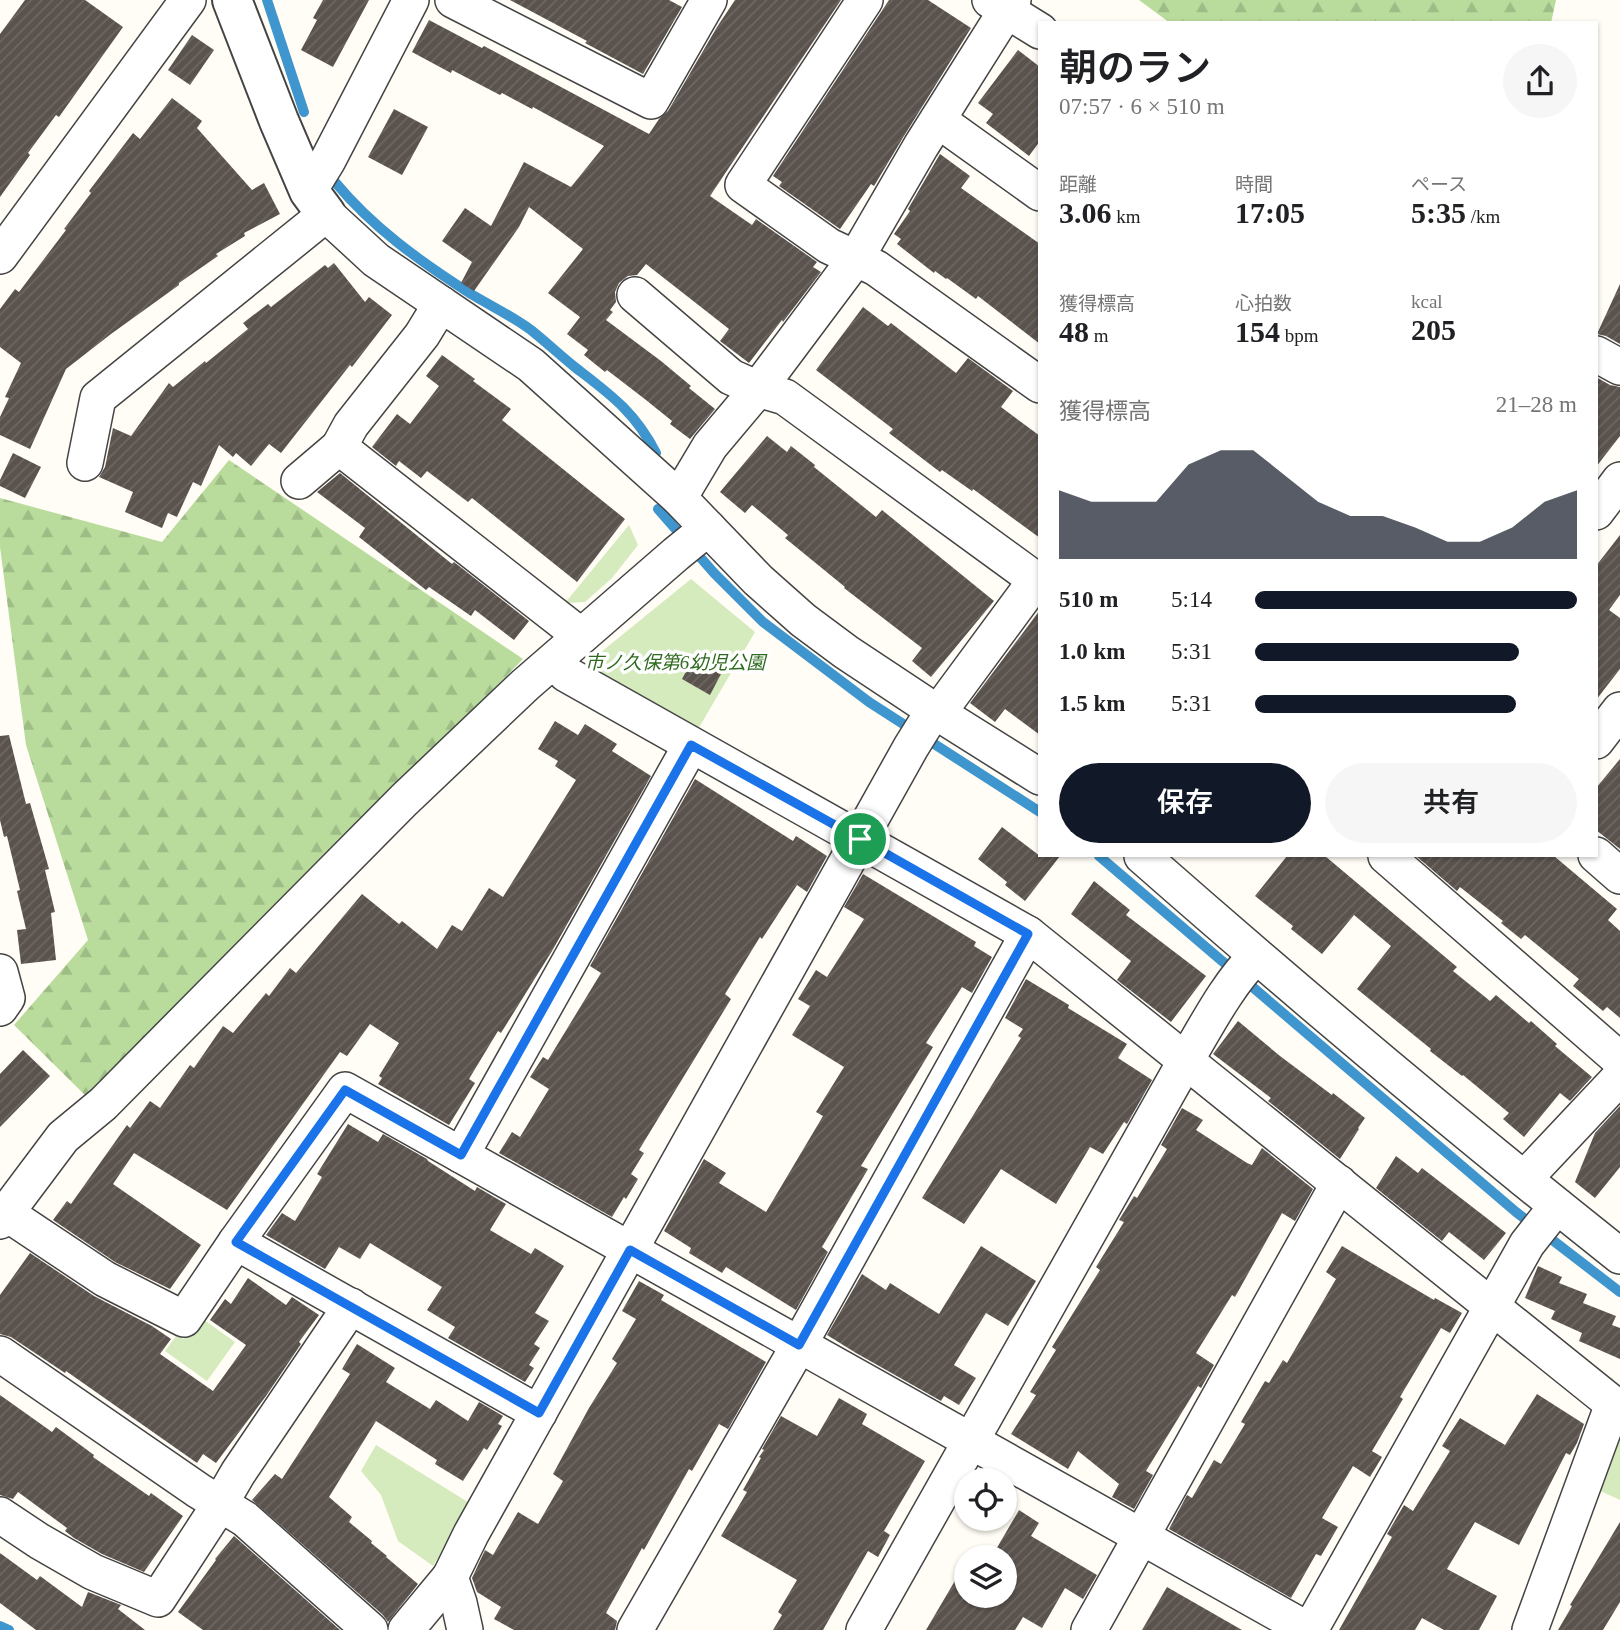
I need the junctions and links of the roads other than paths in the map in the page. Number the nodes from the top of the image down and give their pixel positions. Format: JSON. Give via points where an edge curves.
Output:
{"nodes":[{"id":1,"x":188,"y":0,"type":"edge"},
{"id":2,"x":232,"y":0,"type":"edge"},
{"id":3,"x":411,"y":0,"type":"edge"},
{"id":4,"x":453,"y":0,"type":"edge"},
{"id":5,"x":709,"y":0,"type":"edge"},
{"id":6,"x":865,"y":0,"type":"edge"},
{"id":7,"x":1003,"y":4,"type":"edge"},
{"id":8,"x":1038,"y":30,"type":"edge"},
{"id":9,"x":938,"y":120,"type":"junction"},
{"id":10,"x":1038,"y":192,"type":"edge"},
{"id":11,"x":318,"y":202,"type":"junction"},
{"id":12,"x":1,"y":253,"type":"edge"},
{"id":13,"x":856,"y":258,"type":"junction"},
{"id":14,"x":635,"y":295,"type":"dead end"},
{"id":15,"x":441,"y":304,"type":"junction"},
{"id":16,"x":1598,"y":355,"type":"edge"},
{"id":17,"x":1620,"y":367,"type":"edge"},
{"id":18,"x":1038,"y":384,"type":"edge"},
{"id":19,"x":758,"y":389,"type":"junction"},
{"id":20,"x":339,"y":447,"type":"junction"},
{"id":21,"x":85,"y":463,"type":"dead end"},
{"id":22,"x":1620,"y":480,"type":"edge"},
{"id":23,"x":299,"y":481,"type":"dead end"},
{"id":24,"x":680,"y":498,"type":"junction"},
{"id":25,"x":1598,"y":509,"type":"edge"},
{"id":26,"x":694,"y":540,"type":"junction"},
{"id":27,"x":1038,"y":581,"type":"edge"},
{"id":28,"x":581,"y":636,"type":"junction"},
{"id":29,"x":566,"y":674,"type":"dead end"},
{"id":30,"x":1620,"y":710,"type":"edge"},
{"id":31,"x":927,"y":723,"type":"junction"},
{"id":32,"x":1598,"y":738,"type":"edge"},
{"id":33,"x":691,"y":745,"type":"junction"},
{"id":34,"x":1038,"y":776,"type":"edge"},
{"id":35,"x":860,"y":839,"type":"junction"},
{"id":36,"x":1387,"y":857,"type":"edge"},
{"id":37,"x":1598,"y":857,"type":"edge"},
{"id":38,"x":1152,"y":859,"type":"edge"},
{"id":39,"x":1620,"y":876,"type":"edge"},
{"id":40,"x":1028,"y":934,"type":"junction"},
{"id":41,"x":0,"y":972,"type":"edge"},
{"id":42,"x":1243,"y":972,"type":"junction"},
{"id":43,"x":0,"y":1008,"type":"edge"},
{"id":44,"x":1186,"y":1060,"type":"junction"},
{"id":45,"x":1620,"y":1060,"type":"edge"},
{"id":46,"x":1620,"y":1077,"type":"edge"},
{"id":47,"x":461,"y":1155,"type":"junction"},
{"id":48,"x":1524,"y":1179,"type":"junction"},
{"id":49,"x":1339,"y":1183,"type":"junction"},
{"id":50,"x":3,"y":1217,"type":"edge"},
{"id":51,"x":1542,"y":1225,"type":"junction"},
{"id":52,"x":236,"y":1242,"type":"junction"},
{"id":53,"x":630,"y":1250,"type":"junction"},
{"id":54,"x":1620,"y":1256,"type":"edge"},
{"id":55,"x":351,"y":1306,"type":"junction"},
{"id":56,"x":1492,"y":1307,"type":"junction"},
{"id":57,"x":799,"y":1345,"type":"junction"},
{"id":58,"x":0,"y":1354,"type":"edge"},
{"id":59,"x":539,"y":1413,"type":"junction"},
{"id":60,"x":971,"y":1441,"type":"junction"},
{"id":61,"x":220,"y":1504,"type":"junction"},
{"id":62,"x":0,"y":1515,"type":"edge"},
{"id":63,"x":1141,"y":1537,"type":"junction"},
{"id":64,"x":450,"y":1577,"type":"junction"},
{"id":65,"x":370,"y":1630,"type":"edge"},
{"id":66,"x":406,"y":1630,"type":"edge"},
{"id":67,"x":465,"y":1630,"type":"edge"},
{"id":68,"x":635,"y":1630,"type":"edge"},
{"id":69,"x":864,"y":1630,"type":"edge"},
{"id":70,"x":1089,"y":1630,"type":"edge"},
{"id":71,"x":1309,"y":1630,"type":"edge"},
{"id":72,"x":1530,"y":1630,"type":"edge"}],
"edges":[{"from":1,"to":12,"type":"street"},
{"from":2,"to":11,"type":"street","via":[[279,121]]},
{"from":3,"to":11,"type":"street","via":[[328,160]]},
{"from":4,"to":5,"type":"street","via":[[651,101]]},
{"from":6,"to":13,"type":"street","via":[[743,185],[829,246]]},
{"from":7,"to":8,"type":"street"},
{"from":7,"to":9,"type":"street"},
{"from":9,"to":10,"type":"street"},
{"from":9,"to":13,"type":"street"},
{"from":11,"to":15,"type":"street","via":[[376,260]]},
{"from":11,"to":21,"type":"street","via":[[98,398]]},
{"from":13,"to":18,"type":"street"},
{"from":13,"to":19,"type":"street"},
{"from":14,"to":19,"type":"street","via":[[731,377]]},
{"from":15,"to":20,"type":"street"},
{"from":15,"to":24,"type":"street","via":[[531,365]]},
{"from":16,"to":17,"type":"street"},
{"from":19,"to":24,"type":"street","via":[[710,446]]},
{"from":19,"to":27,"type":"street","via":[[785,397]]},
{"from":20,"to":23,"type":"street"},
{"from":20,"to":28,"type":"street"},
{"from":22,"to":25,"type":"street"},
{"from":24,"to":26,"type":"street"},
{"from":26,"to":28,"type":"street"},
{"from":26,"to":31,"type":"street","via":[[758,580]]},
{"from":27,"to":31,"type":"street"},
{"from":28,"to":50,"type":"street","via":[[404,800],[103,1104],[63,1137]]},
{"from":29,"to":33,"type":"street"},
{"from":30,"to":32,"type":"street"},
{"from":31,"to":34,"type":"street"},
{"from":31,"to":35,"type":"street"},
{"from":33,"to":35,"type":"street"},
{"from":33,"to":47,"type":"street"},
{"from":35,"to":40,"type":"street"},
{"from":35,"to":53,"type":"street"},
{"from":36,"to":45,"type":"street"},
{"from":37,"to":39,"type":"street"},
{"from":38,"to":42,"type":"street"},
{"from":40,"to":44,"type":"street"},
{"from":40,"to":57,"type":"street"},
{"from":41,"to":43,"type":"street","via":[[7,998]]},
{"from":42,"to":44,"type":"street"},
{"from":42,"to":48,"type":"street"},
{"from":44,"to":49,"type":"street"},
{"from":44,"to":60,"type":"street"},
{"from":46,"to":48,"type":"street"},
{"from":47,"to":52,"type":"street","via":[[345,1090]]},
{"from":47,"to":53,"type":"street"},
{"from":48,"to":51,"type":"street"},
{"from":49,"to":56,"type":"street"},
{"from":49,"to":63,"type":"street"},
{"from":50,"to":52,"type":"street","via":[[184,1320]]},
{"from":51,"to":54,"type":"street"},
{"from":51,"to":56,"type":"street"},
{"from":52,"to":55,"type":"street"},
{"from":53,"to":57,"type":"street"},
{"from":53,"to":59,"type":"street"},
{"from":55,"to":59,"type":"street"},
{"from":55,"to":61,"type":"street"},
{"from":56,"to":71,"type":"street"},
{"from":56,"to":72,"type":"street","via":[[1613,1404]]},
{"from":57,"to":60,"type":"street"},
{"from":57,"to":68,"type":"street"},
{"from":58,"to":61,"type":"street"},
{"from":59,"to":64,"type":"street"},
{"from":60,"to":63,"type":"street"},
{"from":60,"to":69,"type":"street"},
{"from":61,"to":62,"type":"street","via":[[158,1600],[93,1572]]},
{"from":61,"to":65,"type":"street","via":[[245,1519]]},
{"from":63,"to":70,"type":"street"},
{"from":63,"to":71,"type":"street"},
{"from":64,"to":66,"type":"street"},
{"from":64,"to":67,"type":"street"}]}
